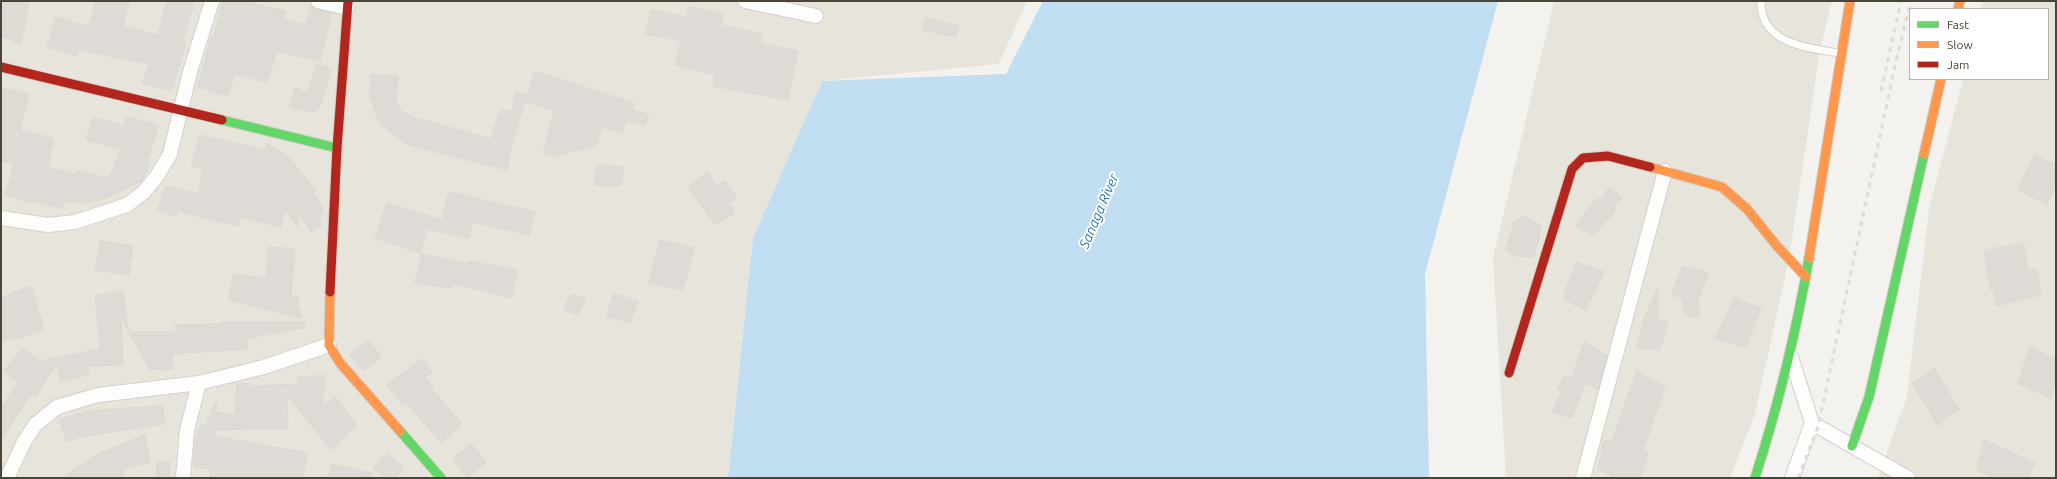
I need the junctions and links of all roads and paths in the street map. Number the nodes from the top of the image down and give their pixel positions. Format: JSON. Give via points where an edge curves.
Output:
{"nodes":[{"id":1,"x":212,"y":1,"type":"edge"},
{"id":2,"x":318,"y":1,"type":"edge"},
{"id":3,"x":744,"y":1,"type":"edge"},
{"id":4,"x":1761,"y":1,"type":"edge"},
{"id":5,"x":1850,"y":1,"type":"edge"},
{"id":6,"x":348,"y":5,"type":"edge"},
{"id":7,"x":816,"y":16,"type":"dead end"},
{"id":8,"x":1841,"y":54,"type":"junction"},
{"id":9,"x":1,"y":67,"type":"edge"},
{"id":10,"x":1941,"y":80,"type":"edge"},
{"id":11,"x":182,"y":111,"type":"junction"},
{"id":12,"x":337,"y":148,"type":"junction"},
{"id":13,"x":1665,"y":171,"type":"junction"},
{"id":14,"x":1,"y":218,"type":"edge"},
{"id":15,"x":1806,"y":277,"type":"junction"},
{"id":16,"x":329,"y":345,"type":"junction"},
{"id":17,"x":1791,"y":357,"type":"junction"},
{"id":18,"x":1509,"y":373,"type":"dead end"},
{"id":19,"x":199,"y":383,"type":"junction"},
{"id":20,"x":1812,"y":423,"type":"junction"},
{"id":21,"x":1852,"y":446,"type":"junction"},
{"id":22,"x":7,"y":478,"type":"edge"},
{"id":23,"x":183,"y":478,"type":"edge"},
{"id":24,"x":441,"y":478,"type":"edge"},
{"id":25,"x":1583,"y":478,"type":"edge"},
{"id":26,"x":1755,"y":478,"type":"edge"},
{"id":27,"x":1792,"y":478,"type":"edge"},
{"id":28,"x":1908,"y":478,"type":"edge"}],
"edges":[{"from":1,"to":11,"type":"street","via":[[190,72]]},
{"from":2,"to":6,"type":"street"},
{"from":3,"to":7,"type":"street"},
{"from":4,"to":8,"type":"lane","via":[[1766,26],[1786,41],[1811,49]]},
{"from":5,"to":8,"type":"main road"},
{"from":6,"to":12,"type":"main road"},
{"from":8,"to":15,"type":"main road"},
{"from":9,"to":11,"type":"main road"},
{"from":10,"to":21,"type":"main road","via":[[1869,397]]},
{"from":11,"to":12,"type":"main road"},
{"from":11,"to":14,"type":"street","via":[[170,154],[158,176],[144,192],[127,205],[75,222],[48,225]]},
{"from":12,"to":16,"type":"main road"},
{"from":13,"to":15,"type":"main road","via":[[1722,187],[1748,209]]},
{"from":13,"to":18,"type":"main road","via":[[1608,156],[1583,158],[1572,169]]},
{"from":13,"to":25,"type":"street"},
{"from":15,"to":17,"type":"main road"},
{"from":16,"to":19,"type":"street","via":[[264,367]]},
{"from":16,"to":24,"type":"main road","via":[[340,363]]},
{"from":17,"to":20,"type":"street"},
{"from":17,"to":26,"type":"main road"},
{"from":19,"to":22,"type":"street","via":[[98,395],[57,407],[35,425]]},
{"from":19,"to":23,"type":"street","via":[[187,430]]},
{"from":20,"to":21,"type":"street"},
{"from":20,"to":27,"type":"street"},
{"from":21,"to":28,"type":"street"}]}
